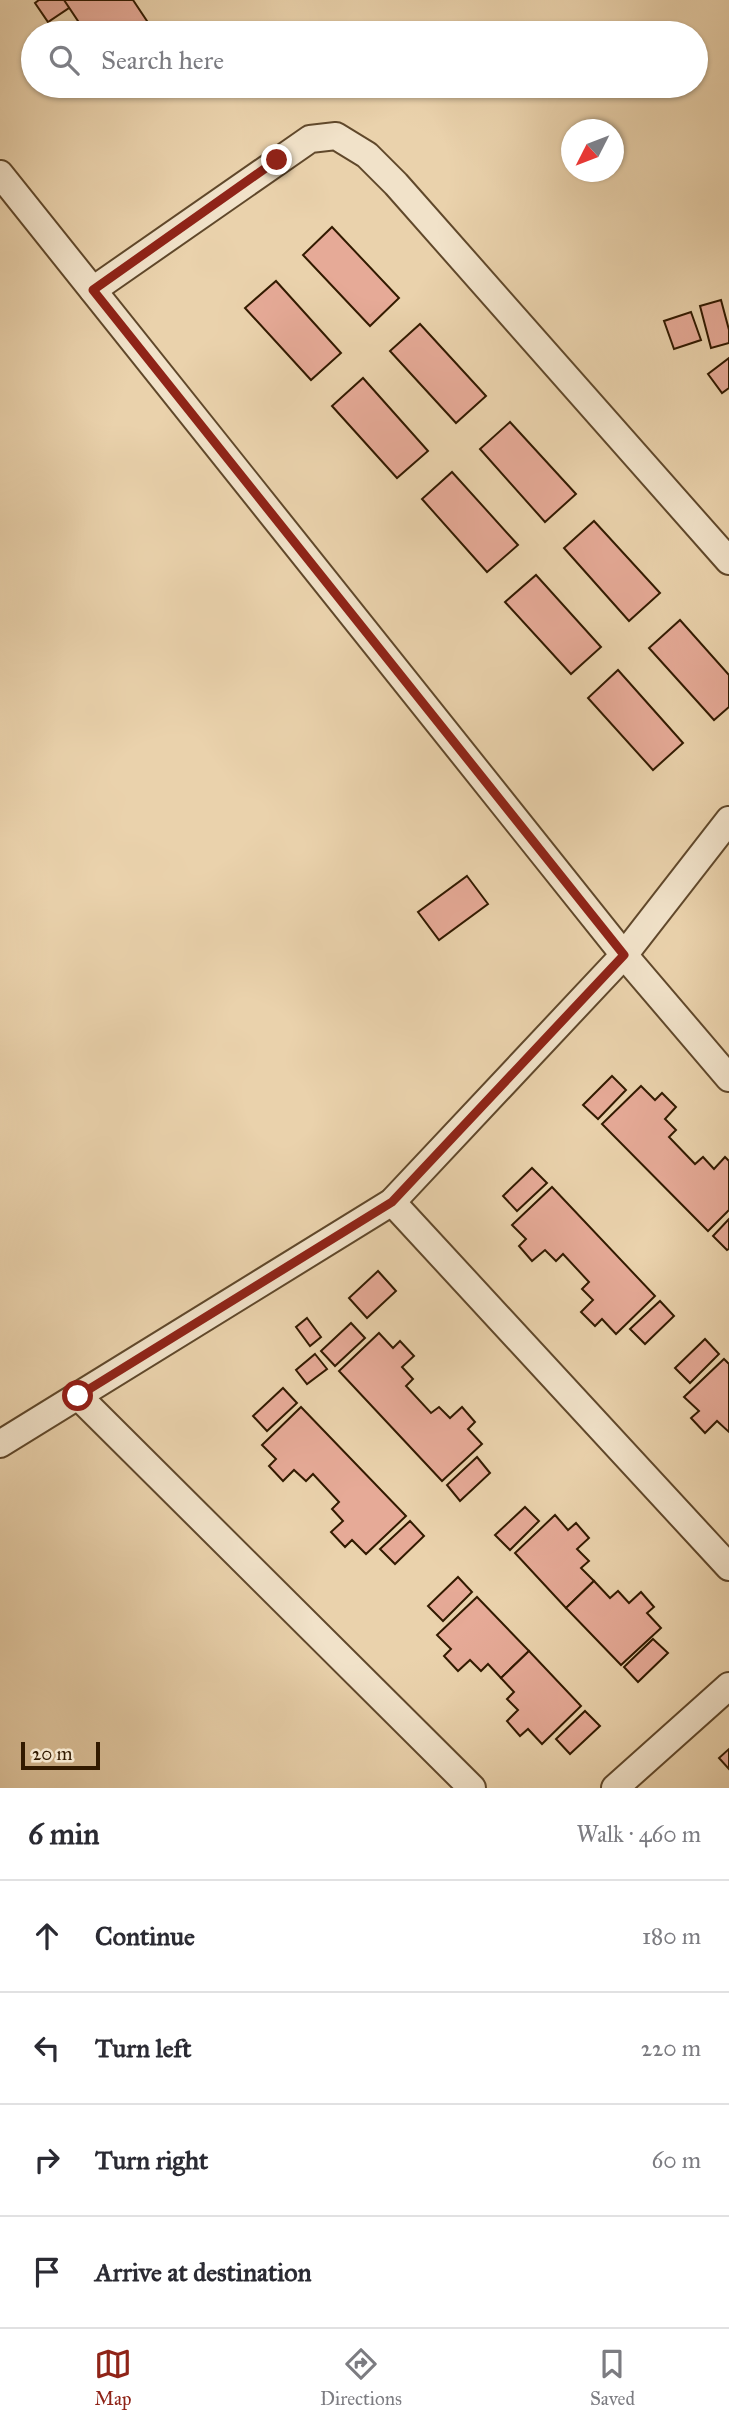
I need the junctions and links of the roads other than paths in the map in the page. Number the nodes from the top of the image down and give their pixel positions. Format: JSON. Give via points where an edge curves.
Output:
{"nodes":[{"id":1,"x":0,"y":174,"type":"edge"},
{"id":2,"x":93,"y":290,"type":"junction"},
{"id":3,"x":729,"y":561,"type":"edge"},
{"id":4,"x":729,"y":821,"type":"edge"},
{"id":5,"x":624,"y":955,"type":"junction"},
{"id":6,"x":729,"y":1077,"type":"edge"},
{"id":7,"x":392,"y":1202,"type":"junction"},
{"id":8,"x":78,"y":1396,"type":"junction"},
{"id":9,"x":0,"y":1444,"type":"edge"},
{"id":10,"x":729,"y":1566,"type":"edge"},
{"id":11,"x":729,"y":1686,"type":"edge"},
{"id":12,"x":472,"y":1788,"type":"edge"},
{"id":13,"x":615,"y":1788,"type":"edge"}],
"edges":[{"from":1,"to":2,"type":"street"},
{"from":2,"to":3,"type":"street","via":[[310,139],[336,136],[367,155],[396,184]]},
{"from":2,"to":5,"type":"street"},
{"from":4,"to":5,"type":"street"},
{"from":5,"to":6,"type":"street"},
{"from":5,"to":7,"type":"street"},
{"from":7,"to":8,"type":"street"},
{"from":7,"to":10,"type":"street"},
{"from":8,"to":9,"type":"street"},
{"from":8,"to":12,"type":"street"},
{"from":11,"to":13,"type":"street"}]}
